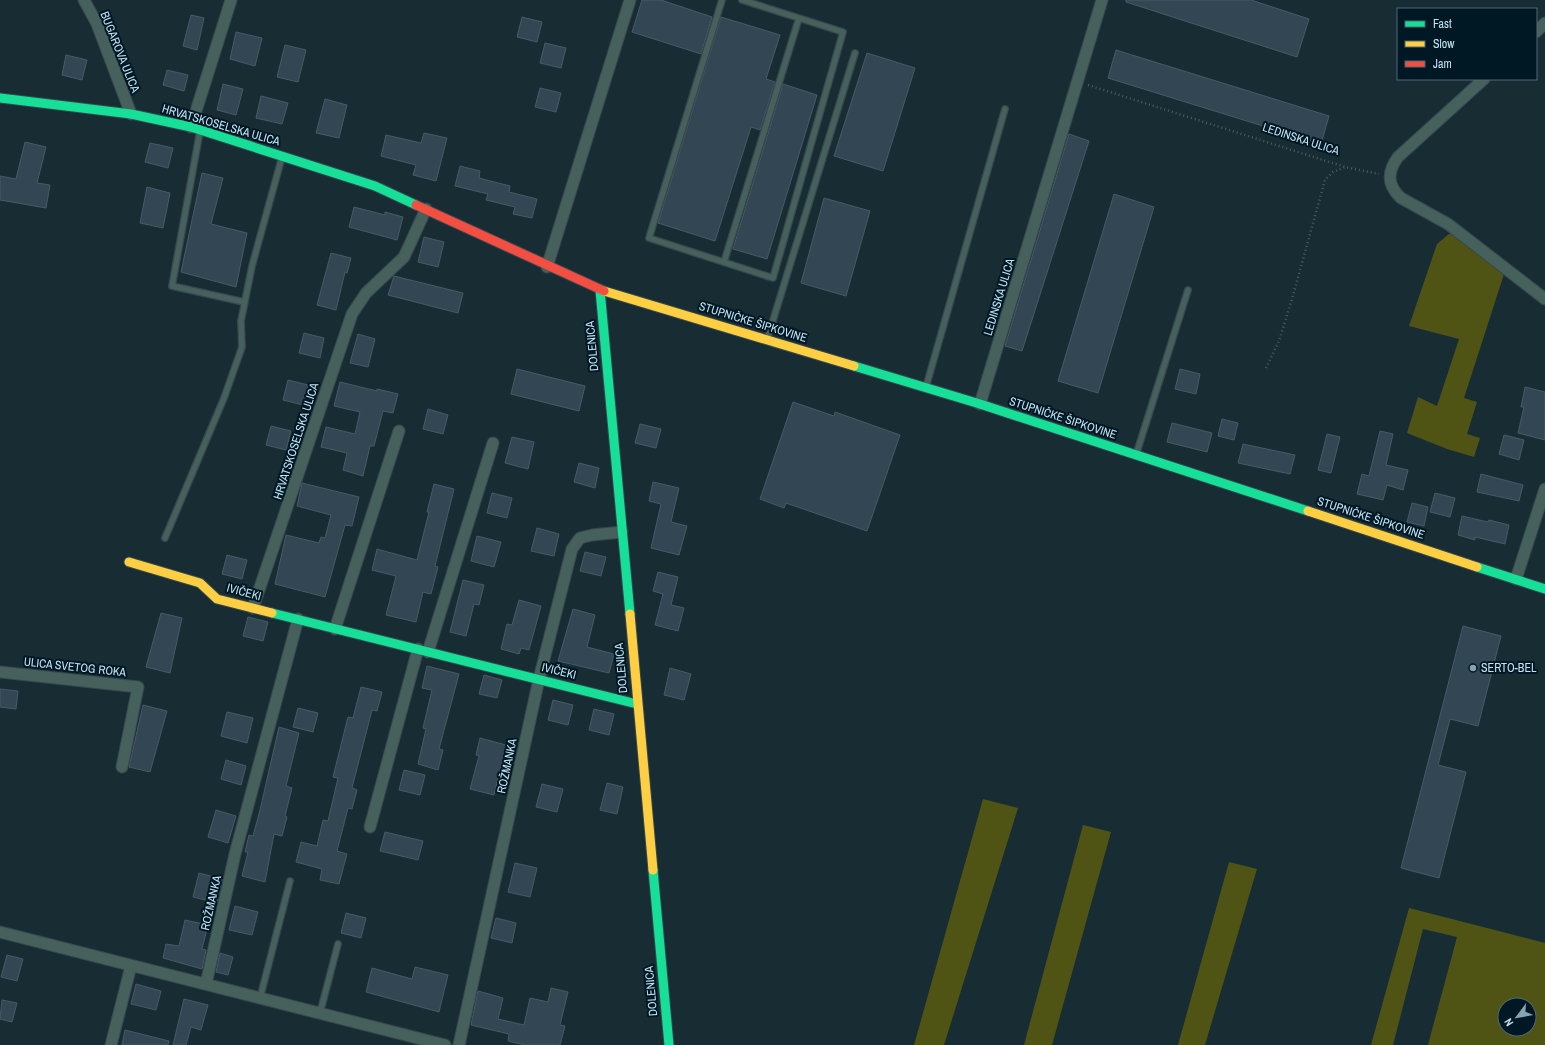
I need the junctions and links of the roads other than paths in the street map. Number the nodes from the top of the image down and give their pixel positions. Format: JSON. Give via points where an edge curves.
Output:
{"nodes":[{"id":1,"x":84,"y":0,"type":"edge"},
{"id":2,"x":231,"y":0,"type":"edge"},
{"id":3,"x":630,"y":0,"type":"edge"},
{"id":4,"x":722,"y":0,"type":"edge"},
{"id":5,"x":742,"y":0,"type":"edge"},
{"id":6,"x":1102,"y":0,"type":"edge"},
{"id":7,"x":799,"y":18,"type":"junction"},
{"id":8,"x":1545,"y":23,"type":"edge"},
{"id":9,"x":1537,"y":31,"type":"edge"},
{"id":10,"x":854,"y":53,"type":"dead end"},
{"id":11,"x":1483,"y":80,"type":"edge"},
{"id":12,"x":0,"y":98,"type":"edge"},
{"id":13,"x":1005,"y":109,"type":"dead end"},
{"id":14,"x":131,"y":114,"type":"junction"},
{"id":15,"x":196,"y":129,"type":"junction"},
{"id":16,"x":282,"y":156,"type":"junction"},
{"id":17,"x":426,"y":209,"type":"junction"},
{"id":18,"x":724,"y":262,"type":"junction"},
{"id":19,"x":547,"y":266,"type":"junction"},
{"id":20,"x":600,"y":290,"type":"junction"},
{"id":21,"x":1188,"y":290,"type":"dead end"},
{"id":22,"x":1545,"y":299,"type":"edge"},
{"id":23,"x":244,"y":302,"type":"junction"},
{"id":24,"x":767,"y":340,"type":"junction"},
{"id":25,"x":926,"y":388,"type":"junction"},
{"id":26,"x":980,"y":404,"type":"junction"},
{"id":27,"x":399,"y":431,"type":"dead end"},
{"id":28,"x":493,"y":443,"type":"dead end"},
{"id":29,"x":1136,"y":455,"type":"junction"},
{"id":30,"x":1545,"y":489,"type":"edge"},
{"id":31,"x":622,"y":532,"type":"junction"},
{"id":32,"x":166,"y":538,"type":"dead end"},
{"id":33,"x":129,"y":562,"type":"dead end"},
{"id":34,"x":1516,"y":579,"type":"junction"},
{"id":35,"x":1545,"y":589,"type":"edge"},
{"id":36,"x":253,"y":608,"type":"junction"},
{"id":37,"x":298,"y":619,"type":"junction"},
{"id":38,"x":335,"y":629,"type":"junction"},
{"id":39,"x":423,"y":650,"type":"junction"},
{"id":40,"x":0,"y":672,"type":"edge"},
{"id":41,"x":539,"y":679,"type":"junction"},
{"id":42,"x":637,"y":704,"type":"junction"},
{"id":43,"x":122,"y":767,"type":"dead end"},
{"id":44,"x":370,"y":827,"type":"dead end"},
{"id":45,"x":290,"y":881,"type":"dead end"},
{"id":46,"x":0,"y":932,"type":"edge"},
{"id":47,"x":338,"y":944,"type":"dead end"},
{"id":48,"x":131,"y":966,"type":"junction"},
{"id":49,"x":206,"y":984,"type":"junction"},
{"id":50,"x":260,"y":998,"type":"junction"},
{"id":51,"x":320,"y":1013,"type":"junction"},
{"id":52,"x":111,"y":1045,"type":"edge"},
{"id":53,"x":445,"y":1045,"type":"edge"},
{"id":54,"x":459,"y":1045,"type":"edge"},
{"id":55,"x":669,"y":1045,"type":"edge"}],
"edges":[{"from":1,"to":14,"type":"street","name":"BUGAROVA ULICA","via":[[97,24]]},
{"from":2,"to":15,"type":"street"},
{"from":3,"to":19,"type":"street"},
{"from":4,"to":18,"type":"lane","via":[[649,238]]},
{"from":5,"to":7,"type":"lane"},
{"from":6,"to":26,"type":"street","name":"LEDINSKA ULICA"},
{"from":7,"to":18,"type":"lane"},
{"from":7,"to":18,"type":"lane","via":[[843,32],[773,278]]},
{"from":8,"to":9,"type":"street"},
{"from":10,"to":24,"type":"lane"},
{"from":11,"to":22,"type":"street","via":[[1398,156],[1390,174],[1392,187],[1400,198],[1448,224]]},
{"from":12,"to":14,"type":"street","name":"HRVATSKOSELSKA ULICA"},
{"from":13,"to":25,"type":"lane"},
{"from":14,"to":15,"type":"street","name":"HRVATSKOSELSKA ULICA"},
{"from":15,"to":16,"type":"street","name":"HRVATSKOSELSKA ULICA"},
{"from":15,"to":23,"type":"lane","via":[[172,286]]},
{"from":16,"to":17,"type":"street","name":"HRVATSKOSELSKA ULICA","via":[[374,186]]},
{"from":16,"to":23,"type":"lane"},
{"from":17,"to":19,"type":"street","name":"HRVATSKOSELSKA ULICA"},
{"from":17,"to":36,"type":"street","name":"HRVATSKOSELSKA ULICA","via":[[404,258],[366,293],[352,314]]},
{"from":19,"to":20,"type":"street","name":"HRVATSKOSELSKA ULICA"},
{"from":20,"to":24,"type":"street","name":"STUPNIČKE ŠIPKOVINE"},
{"from":20,"to":31,"type":"street","name":"DOLENICA"},
{"from":21,"to":29,"type":"lane"},
{"from":23,"to":32,"type":"lane","via":[[241,321],[242,347],[224,398]]},
{"from":24,"to":25,"type":"street","name":"STUPNIČKE ŠIPKOVINE"},
{"from":25,"to":26,"type":"street","name":"STUPNIČKE ŠIPKOVINE"},
{"from":26,"to":29,"type":"street","name":"STUPNIČKE ŠIPKOVINE"},
{"from":27,"to":38,"type":"street"},
{"from":28,"to":39,"type":"street"},
{"from":29,"to":34,"type":"street","name":"STUPNIČKE ŠIPKOVINE"},
{"from":30,"to":34,"type":"street"},
{"from":31,"to":41,"type":"street","name":"ROŽMANKA","via":[[580,538],[572,549]]},
{"from":31,"to":42,"type":"street","name":"DOLENICA"},
{"from":33,"to":36,"type":"street","name":"IVIČEKI","via":[[200,583],[217,598]]},
{"from":34,"to":35,"type":"street","name":"STUPNIČKE ŠIPKOVINE"},
{"from":36,"to":37,"type":"street","name":"IVIČEKI"},
{"from":37,"to":38,"type":"street","name":"IVIČEKI"},
{"from":37,"to":49,"type":"street","name":"ROŽMANKA","via":[[235,854]]},
{"from":38,"to":39,"type":"street","name":"IVIČEKI"},
{"from":39,"to":41,"type":"street","name":"IVIČEKI"},
{"from":39,"to":44,"type":"street"},
{"from":40,"to":43,"type":"street","name":"ULICA SVETOG ROKA","via":[[138,687]]},
{"from":41,"to":42,"type":"street","name":"IVIČEKI"},
{"from":41,"to":54,"type":"street","name":"ROŽMANKA"},
{"from":42,"to":55,"type":"street","name":"DOLENICA"},
{"from":45,"to":50,"type":"lane"},
{"from":46,"to":48,"type":"street"},
{"from":47,"to":51,"type":"lane"},
{"from":48,"to":49,"type":"street"},
{"from":48,"to":52,"type":"street"},
{"from":49,"to":50,"type":"street"},
{"from":50,"to":51,"type":"street"},
{"from":51,"to":53,"type":"street"}]}
